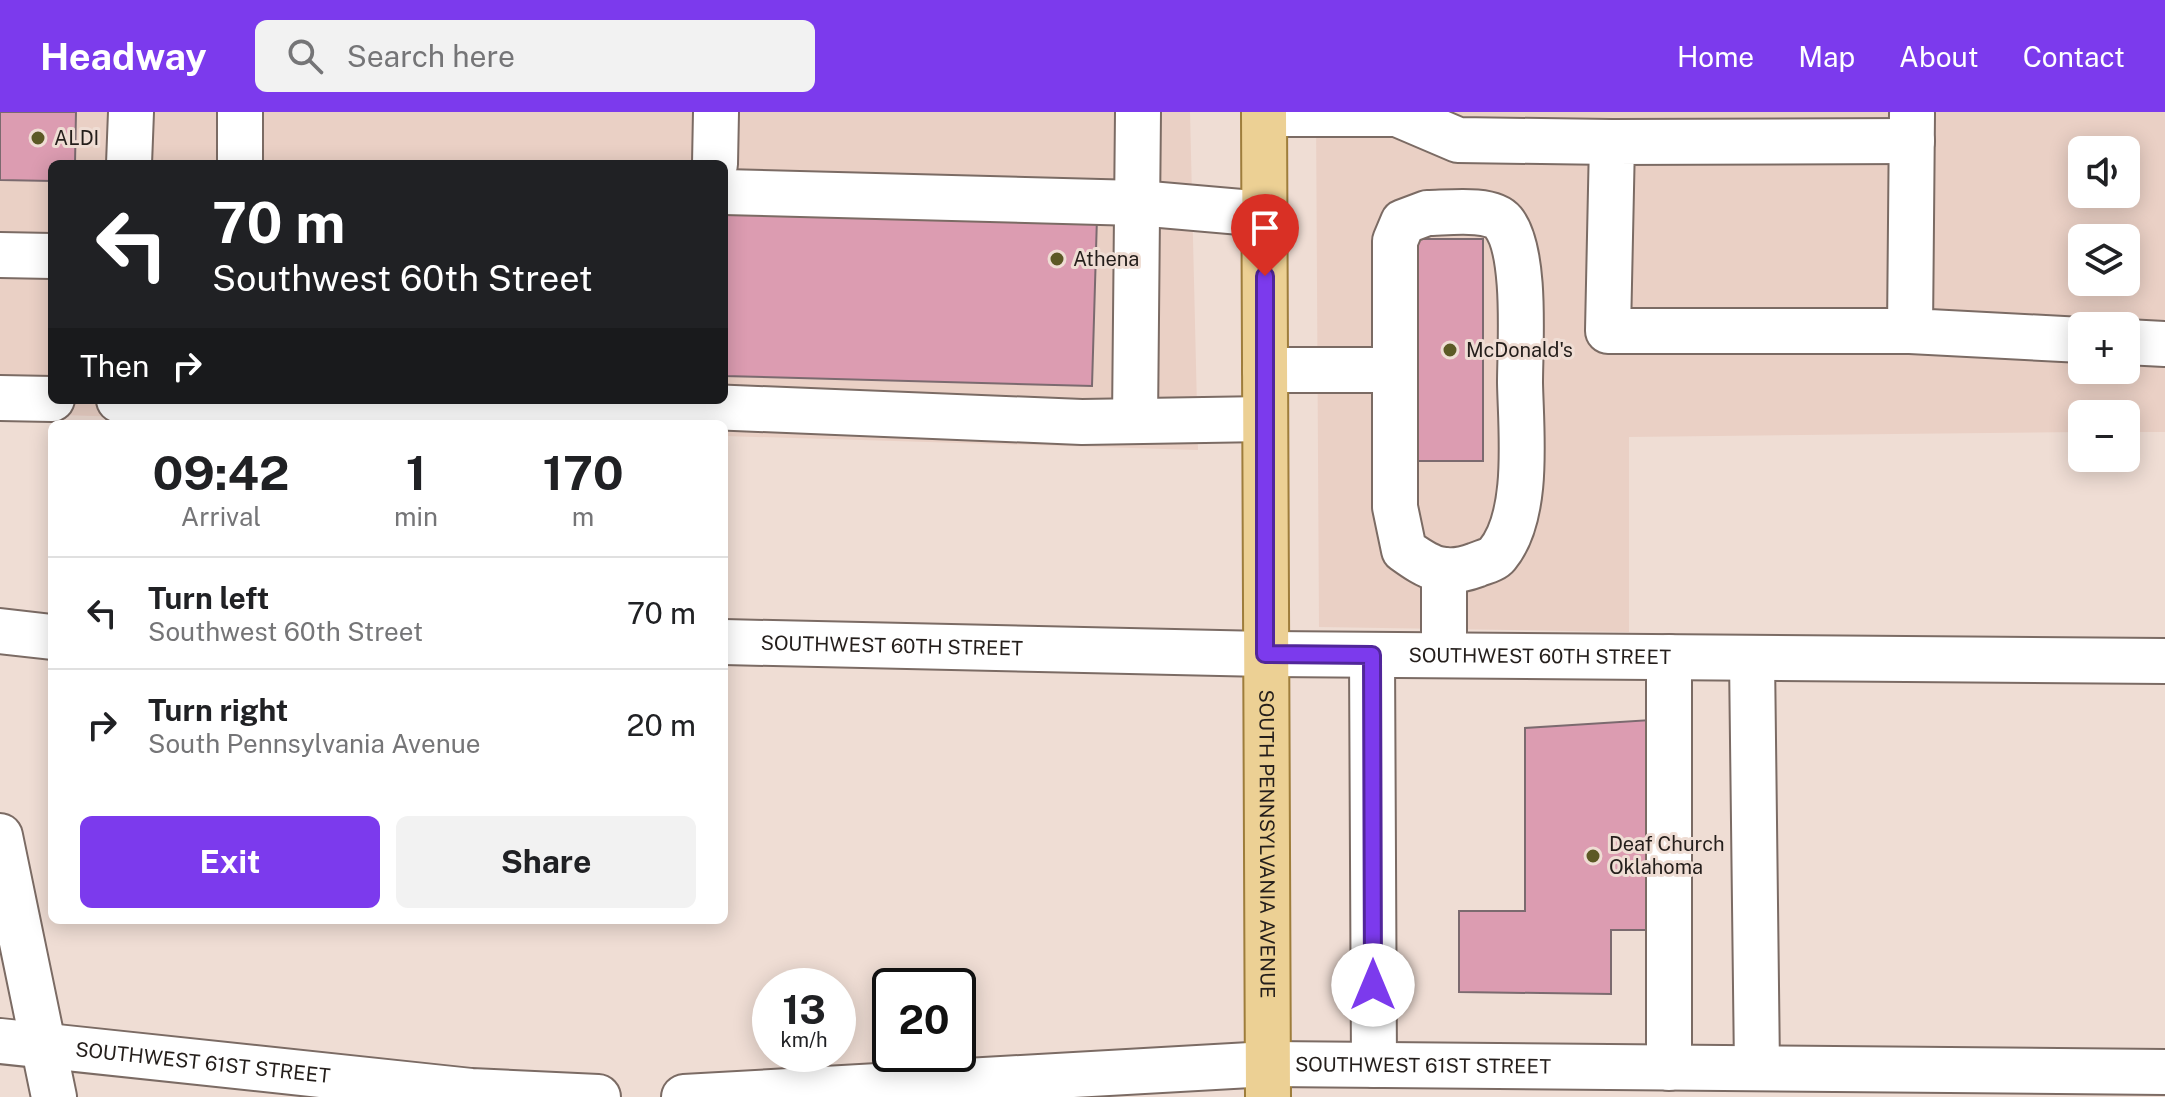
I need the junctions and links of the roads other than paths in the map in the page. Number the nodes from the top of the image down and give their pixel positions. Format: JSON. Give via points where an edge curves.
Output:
{"nodes":[{"id":1,"x":131,"y":112,"type":"edge"},
{"id":2,"x":240,"y":112,"type":"edge"},
{"id":3,"x":716,"y":112,"type":"edge"},
{"id":4,"x":1138,"y":112,"type":"edge"},
{"id":5,"x":1264,"y":113,"type":"edge"},
{"id":6,"x":1912,"y":127,"type":"edge"},
{"id":7,"x":1612,"y":142,"type":"junction"},
{"id":8,"x":129,"y":160,"type":"edge"},
{"id":9,"x":240,"y":160,"type":"edge"},
{"id":10,"x":715,"y":160,"type":"edge"},
{"id":11,"x":728,"y":192,"type":"edge"},
{"id":12,"x":1138,"y":203,"type":"junction"},
{"id":13,"x":1264,"y":214,"type":"junction"},
{"id":14,"x":0,"y":255,"type":"edge"},
{"id":15,"x":48,"y":256,"type":"edge"},
{"id":16,"x":1910,"y":331,"type":"junction"},
{"id":17,"x":2068,"y":339,"type":"edge"},
{"id":18,"x":2140,"y":343,"type":"edge"},
{"id":19,"x":2165,"y":344,"type":"edge"},
{"id":20,"x":1265,"y":370,"type":"junction"},
{"id":21,"x":1394,"y":370,"type":"junction"},
{"id":22,"x":0,"y":398,"type":"edge"},
{"id":23,"x":48,"y":399,"type":"edge"},
{"id":24,"x":536,"y":404,"type":"edge"},
{"id":25,"x":1265,"y":419,"type":"junction"},
{"id":26,"x":1135,"y":421,"type":"junction"},
{"id":27,"x":1444,"y":570,"type":"junction"},
{"id":28,"x":0,"y":631,"type":"edge"},
{"id":29,"x":48,"y":637,"type":"edge"},
{"id":30,"x":728,"y":642,"type":"edge"},
{"id":31,"x":1265,"y":654,"type":"junction"},
{"id":32,"x":1372,"y":655,"type":"junction"},
{"id":33,"x":1444,"y":655,"type":"junction"},
{"id":34,"x":1669,"y":657,"type":"junction"},
{"id":35,"x":1752,"y":658,"type":"junction"},
{"id":36,"x":2165,"y":661,"type":"edge"},
{"id":37,"x":0,"y":836,"type":"edge"},
{"id":38,"x":21,"y":1042,"type":"edge"},
{"id":39,"x":1374,"y":1065,"type":"junction"},
{"id":40,"x":1669,"y":1068,"type":"junction"},
{"id":41,"x":1757,"y":1068,"type":"junction"},
{"id":42,"x":2165,"y":1072,"type":"edge"},
{"id":43,"x":1268,"y":1080,"type":"edge"},
{"id":44,"x":54,"y":1097,"type":"edge"},
{"id":45,"x":598,"y":1097,"type":"edge"},
{"id":46,"x":684,"y":1097,"type":"edge"}],
"edges":[{"from":1,"to":8,"type":"street"},
{"from":2,"to":9,"type":"street"},
{"from":3,"to":10,"type":"street"},
{"from":4,"to":12,"type":"street"},
{"from":5,"to":7,"type":"street","via":[[1397,114],[1458,140]]},
{"from":5,"to":13,"type":"main road","name":"SOUTH PENNSYLVANIA AVENUE"},
{"from":6,"to":7,"type":"street"},
{"from":6,"to":16,"type":"street"},
{"from":7,"to":16,"type":"street","via":[[1608,331]]},
{"from":11,"to":12,"type":"street"},
{"from":12,"to":13,"type":"street"},
{"from":12,"to":26,"type":"street"},
{"from":13,"to":20,"type":"main road","name":"SOUTH PENNSYLVANIA AVENUE"},
{"from":14,"to":15,"type":"street"},
{"from":16,"to":17,"type":"street"},
{"from":18,"to":19,"type":"street"},
{"from":20,"to":21,"type":"street"},
{"from":20,"to":25,"type":"main road","name":"SOUTH PENNSYLVANIA AVENUE"},
{"from":21,"to":27,"type":"street","via":[[1395,507],[1404,550],[1429,568]]},
{"from":21,"to":27,"type":"street","via":[[1395,241],[1403,222],[1427,213],[1490,213],[1503,222],[1515,249],[1521,468],[1513,529],[1496,557]]},
{"from":22,"to":23,"type":"street"},
{"from":24,"to":26,"type":"street"},
{"from":25,"to":26,"type":"street"},
{"from":25,"to":31,"type":"main road","name":"SOUTH PENNSYLVANIA AVENUE"},
{"from":27,"to":33,"type":"street"},
{"from":28,"to":29,"type":"street"},
{"from":30,"to":31,"type":"street","name":"SOUTHWEST 60TH STREET"},
{"from":31,"to":32,"type":"street","name":"SOUTHWEST 60TH STREET"},
{"from":31,"to":43,"type":"main road","name":"SOUTH PENNSYLVANIA AVENUE"},
{"from":32,"to":33,"type":"street","name":"SOUTHWEST 60TH STREET"},
{"from":32,"to":39,"type":"street"},
{"from":33,"to":34,"type":"street","name":"SOUTHWEST 60TH STREET"},
{"from":34,"to":35,"type":"street","name":"SOUTHWEST 60TH STREET"},
{"from":34,"to":40,"type":"street"},
{"from":35,"to":36,"type":"street","name":"SOUTHWEST 60TH STREET"},
{"from":35,"to":41,"type":"street"},
{"from":37,"to":38,"type":"street"},
{"from":38,"to":44,"type":"street"},
{"from":38,"to":45,"type":"street","name":"SOUTHWEST 61ST STREET","via":[[471,1091]]},
{"from":39,"to":40,"type":"street","name":"SOUTHWEST 61ST STREET"},
{"from":39,"to":43,"type":"street","name":"SOUTHWEST 61ST STREET"},
{"from":40,"to":41,"type":"street","name":"SOUTHWEST 61ST STREET"},
{"from":41,"to":42,"type":"street","name":"SOUTHWEST 61ST STREET"},
{"from":43,"to":46,"type":"street","name":"SOUTHWEST 61ST STREET"}]}
